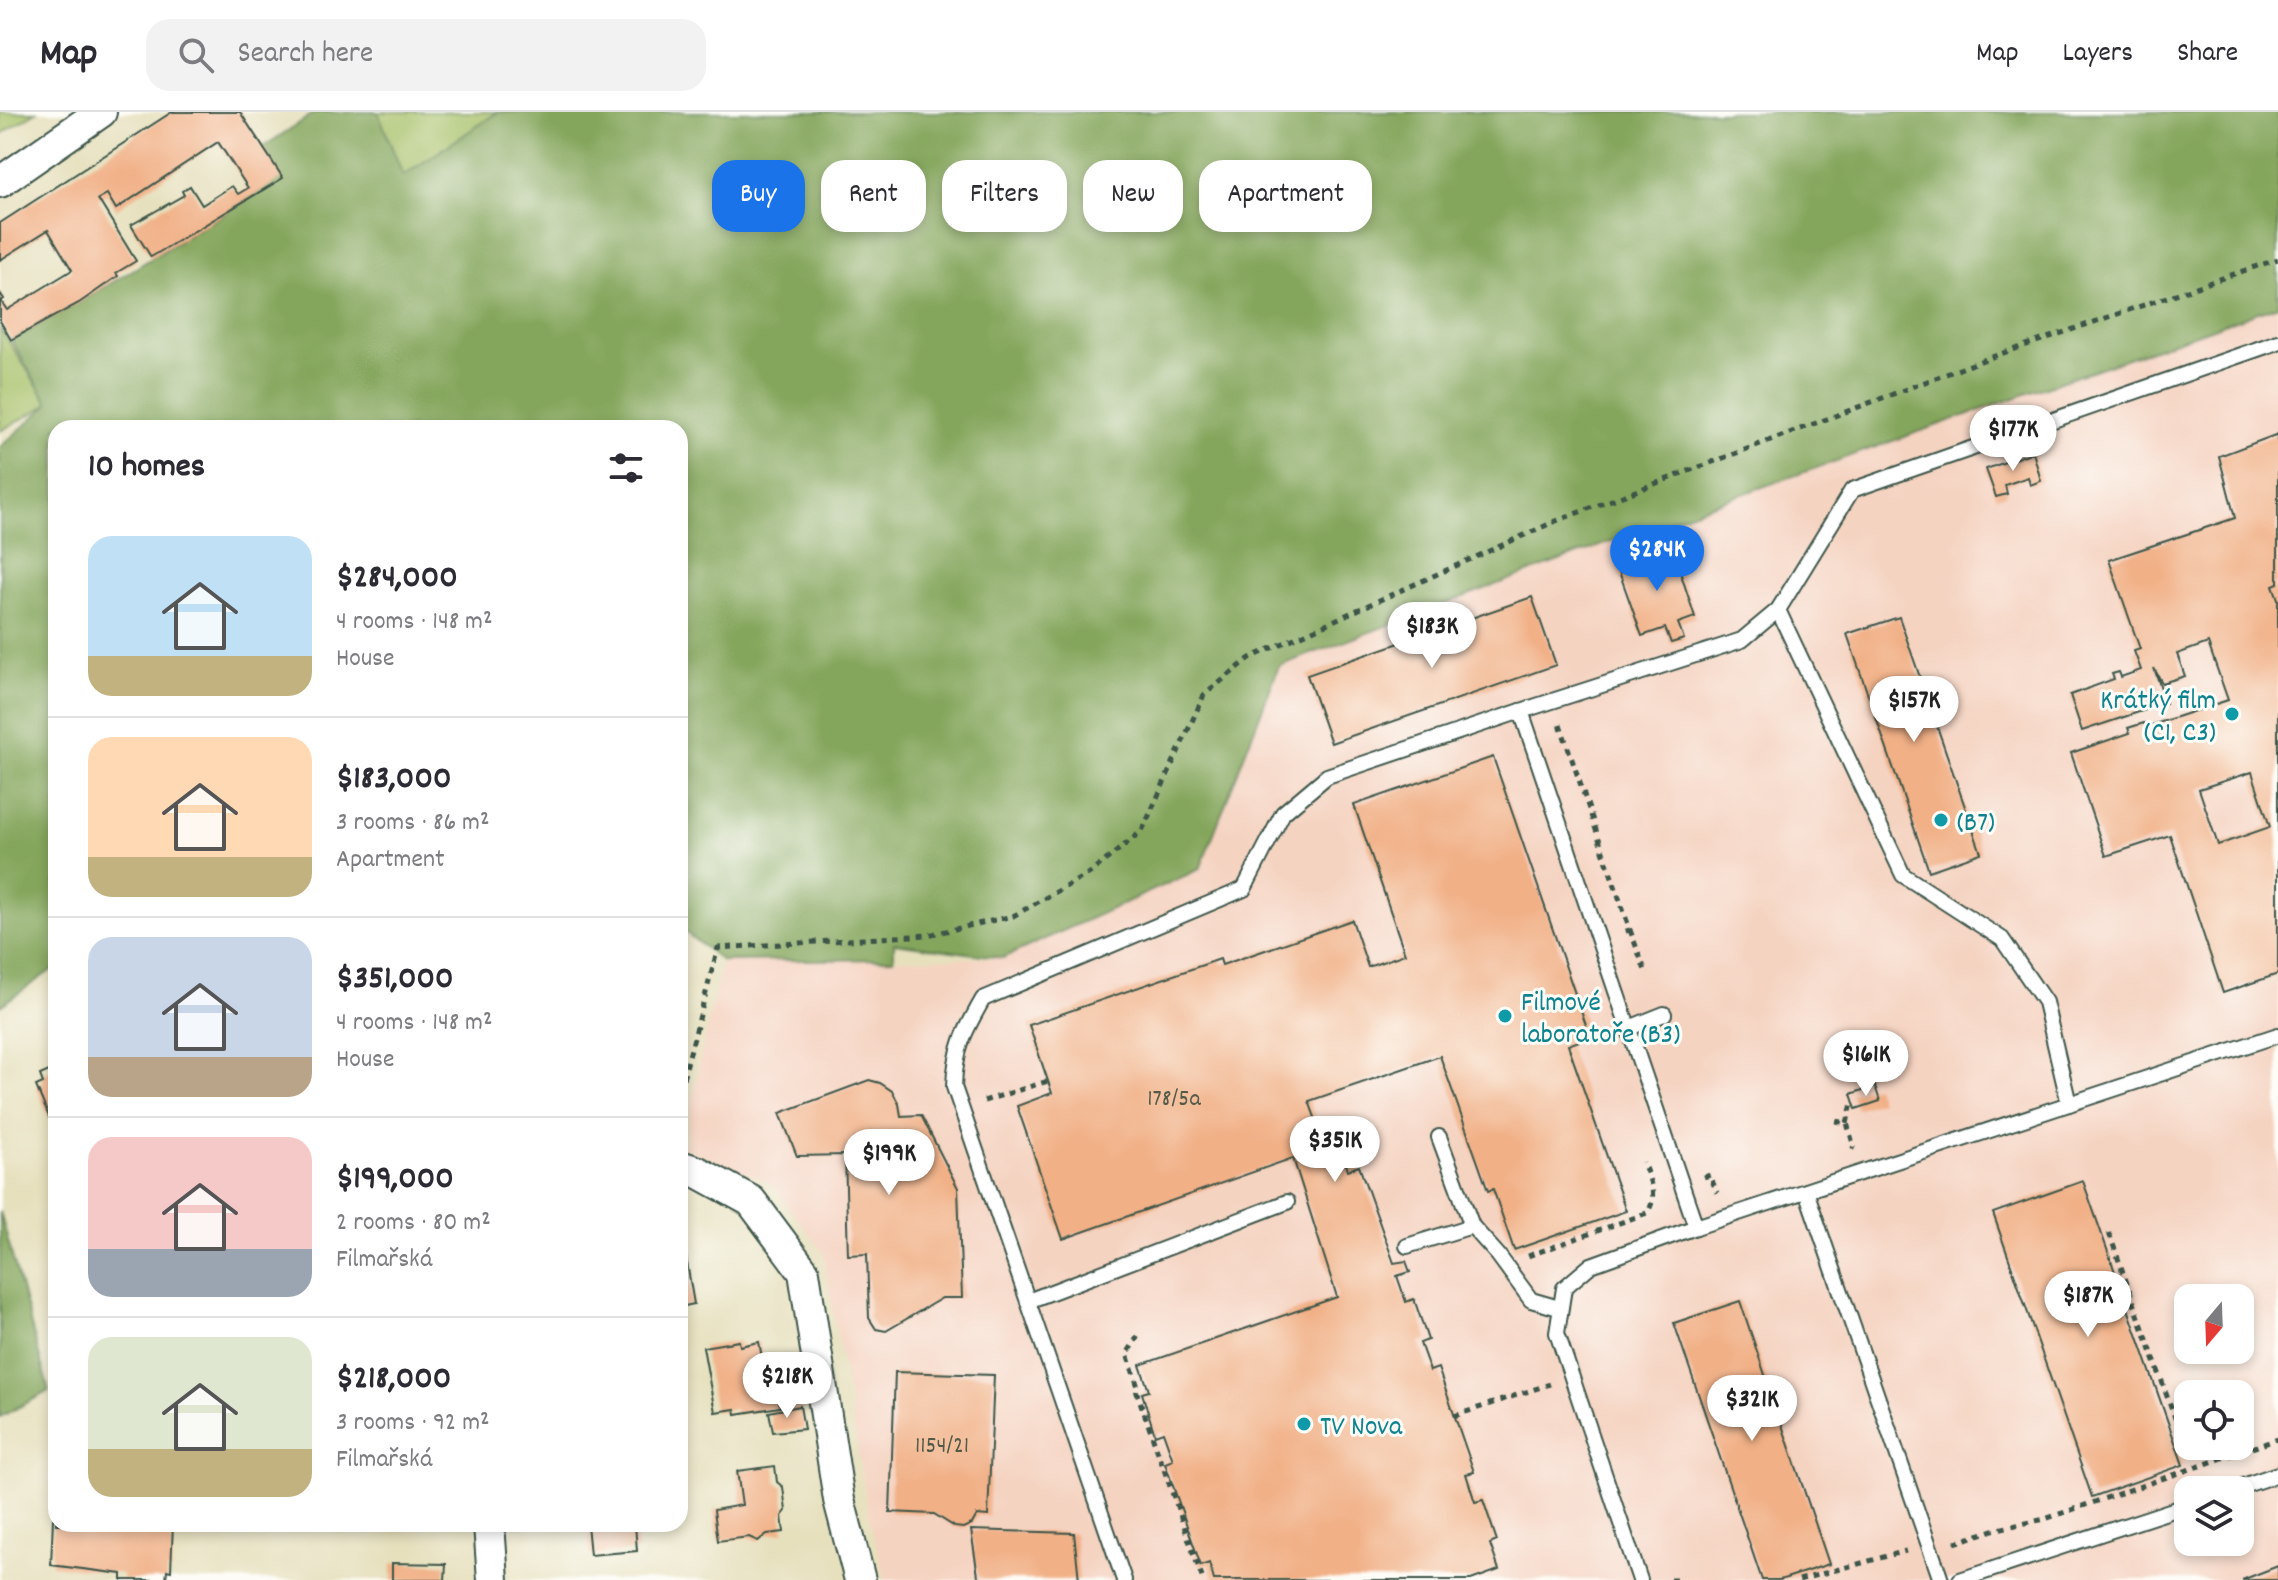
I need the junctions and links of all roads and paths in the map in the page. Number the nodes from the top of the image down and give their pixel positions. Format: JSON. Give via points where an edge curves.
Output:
{"nodes":[{"id":1,"x":101,"y":112,"type":"edge"},
{"id":2,"x":0,"y":182,"type":"edge"},
{"id":3,"x":2278,"y":259,"type":"edge"},
{"id":4,"x":2278,"y":342,"type":"edge"},
{"id":5,"x":1778,"y":610,"type":"junction"},
{"id":6,"x":1521,"y":711,"type":"junction"},
{"id":7,"x":1630,"y":930,"type":"dead end"},
{"id":8,"x":1646,"y":973,"type":"dead end"},
{"id":9,"x":1664,"y":1014,"type":"dead end"},
{"id":10,"x":1629,"y":1028,"type":"junction"},
{"id":11,"x":2278,"y":1035,"type":"edge"},
{"id":12,"x":688,"y":1060,"type":"edge"},
{"id":13,"x":1048,"y":1081,"type":"dead end"},
{"id":14,"x":1853,"y":1100,"type":"dead end"},
{"id":15,"x":2069,"y":1104,"type":"junction"},
{"id":16,"x":962,"y":1108,"type":"junction"},
{"id":17,"x":1836,"y":1121,"type":"dead end"},
{"id":18,"x":1847,"y":1123,"type":"junction"},
{"id":19,"x":1439,"y":1137,"type":"dead end"},
{"id":20,"x":1639,"y":1149,"type":"dead end"},
{"id":21,"x":1845,"y":1155,"type":"dead end"},
{"id":22,"x":688,"y":1169,"type":"edge"},
{"id":23,"x":1682,"y":1184,"type":"junction"},
{"id":24,"x":1806,"y":1191,"type":"junction"},
{"id":25,"x":1729,"y":1197,"type":"dead end"},
{"id":26,"x":1287,"y":1202,"type":"dead end"},
{"id":27,"x":1472,"y":1226,"type":"junction"},
{"id":28,"x":1696,"y":1227,"type":"junction"},
{"id":29,"x":2109,"y":1233,"type":"dead end"},
{"id":30,"x":1407,"y":1246,"type":"dead end"},
{"id":31,"x":1504,"y":1265,"type":"junction"},
{"id":32,"x":1028,"y":1301,"type":"junction"},
{"id":33,"x":1559,"y":1308,"type":"junction"},
{"id":34,"x":1138,"y":1336,"type":"dead end"},
{"id":35,"x":1555,"y":1383,"type":"dead end"},
{"id":36,"x":2174,"y":1415,"type":"edge"},
{"id":37,"x":1454,"y":1416,"type":"dead end"},
{"id":38,"x":2278,"y":1439,"type":"edge"},
{"id":39,"x":2216,"y":1461,"type":"joint"},
{"id":40,"x":2278,"y":1474,"type":"edge"},
{"id":41,"x":2254,"y":1482,"type":"edge"},
{"id":42,"x":2174,"y":1510,"type":"edge"},
{"id":43,"x":490,"y":1532,"type":"edge"},
{"id":44,"x":1930,"y":1547,"type":"junction"},
{"id":45,"x":493,"y":1580,"type":"edge"},
{"id":46,"x":860,"y":1580,"type":"edge"},
{"id":47,"x":1124,"y":1580,"type":"edge"},
{"id":48,"x":1203,"y":1580,"type":"edge"},
{"id":49,"x":1640,"y":1580,"type":"edge"},
{"id":50,"x":1670,"y":1580,"type":"edge"},
{"id":51,"x":1676,"y":1580,"type":"edge"},
{"id":52,"x":1799,"y":1580,"type":"edge"},
{"id":53,"x":1941,"y":1580,"type":"edge"},
{"id":54,"x":1960,"y":1580,"type":"edge"}],
"edges":[{"from":1,"to":2,"type":"street"},
{"from":3,"to":12,"type":"path","via":[[1986,359],[1556,521],[1250,658],[1204,695],[1142,831],[1090,873],[1013,916],[928,935],[718,948]]},
{"from":4,"to":5,"type":"lane","via":[[1852,490]]},
{"from":5,"to":6,"type":"lane","via":[[1742,640]]},
{"from":5,"to":15,"type":"lane","via":[[1903,875],[2002,939],[2045,1002]]},
{"from":6,"to":10,"type":"lane"},
{"from":6,"to":16,"type":"lane","via":[[1327,776],[1283,813],[1244,889],[983,999],[955,1058],[954,1087]]},
{"from":7,"to":8,"type":"path"},
{"from":9,"to":10,"type":"lane"},
{"from":10,"to":23,"type":"lane"},
{"from":11,"to":15,"type":"lane"},
{"from":13,"to":16,"type":"path"},
{"from":14,"to":18,"type":"path"},
{"from":15,"to":24,"type":"lane"},
{"from":16,"to":32,"type":"lane"},
{"from":17,"to":18,"type":"path"},
{"from":18,"to":21,"type":"path","via":[[1854,1147]]},
{"from":19,"to":27,"type":"lane"},
{"from":20,"to":31,"type":"path","via":[[1654,1194],[1647,1213]]},
{"from":22,"to":46,"type":"street","via":[[751,1201],[804,1272],[839,1500]]},
{"from":23,"to":25,"type":"path","via":[[1710,1175],[1715,1193]]},
{"from":23,"to":28,"type":"lane"},
{"from":24,"to":28,"type":"lane"},
{"from":24,"to":44,"type":"lane"},
{"from":26,"to":32,"type":"lane"},
{"from":27,"to":30,"type":"lane"},
{"from":27,"to":31,"type":"lane"},
{"from":28,"to":33,"type":"lane","via":[[1591,1265],[1564,1288]]},
{"from":29,"to":36,"type":"path"},
{"from":31,"to":33,"type":"lane","via":[[1531,1300]]},
{"from":32,"to":47,"type":"lane"},
{"from":33,"to":49,"type":"lane","via":[[1557,1333]]},
{"from":34,"to":48,"type":"path","via":[[1127,1354],[1136,1390]]},
{"from":35,"to":37,"type":"path"},
{"from":38,"to":39,"type":"path"},
{"from":39,"to":44,"type":"path","via":[[2045,1519]]},
{"from":40,"to":41,"type":"lane"},
{"from":42,"to":54,"type":"lane"},
{"from":43,"to":45,"type":"street"},
{"from":44,"to":52,"type":"path","via":[[1888,1553]]},
{"from":44,"to":53,"type":"lane"},
{"from":50,"to":51,"type":"path"}]}
